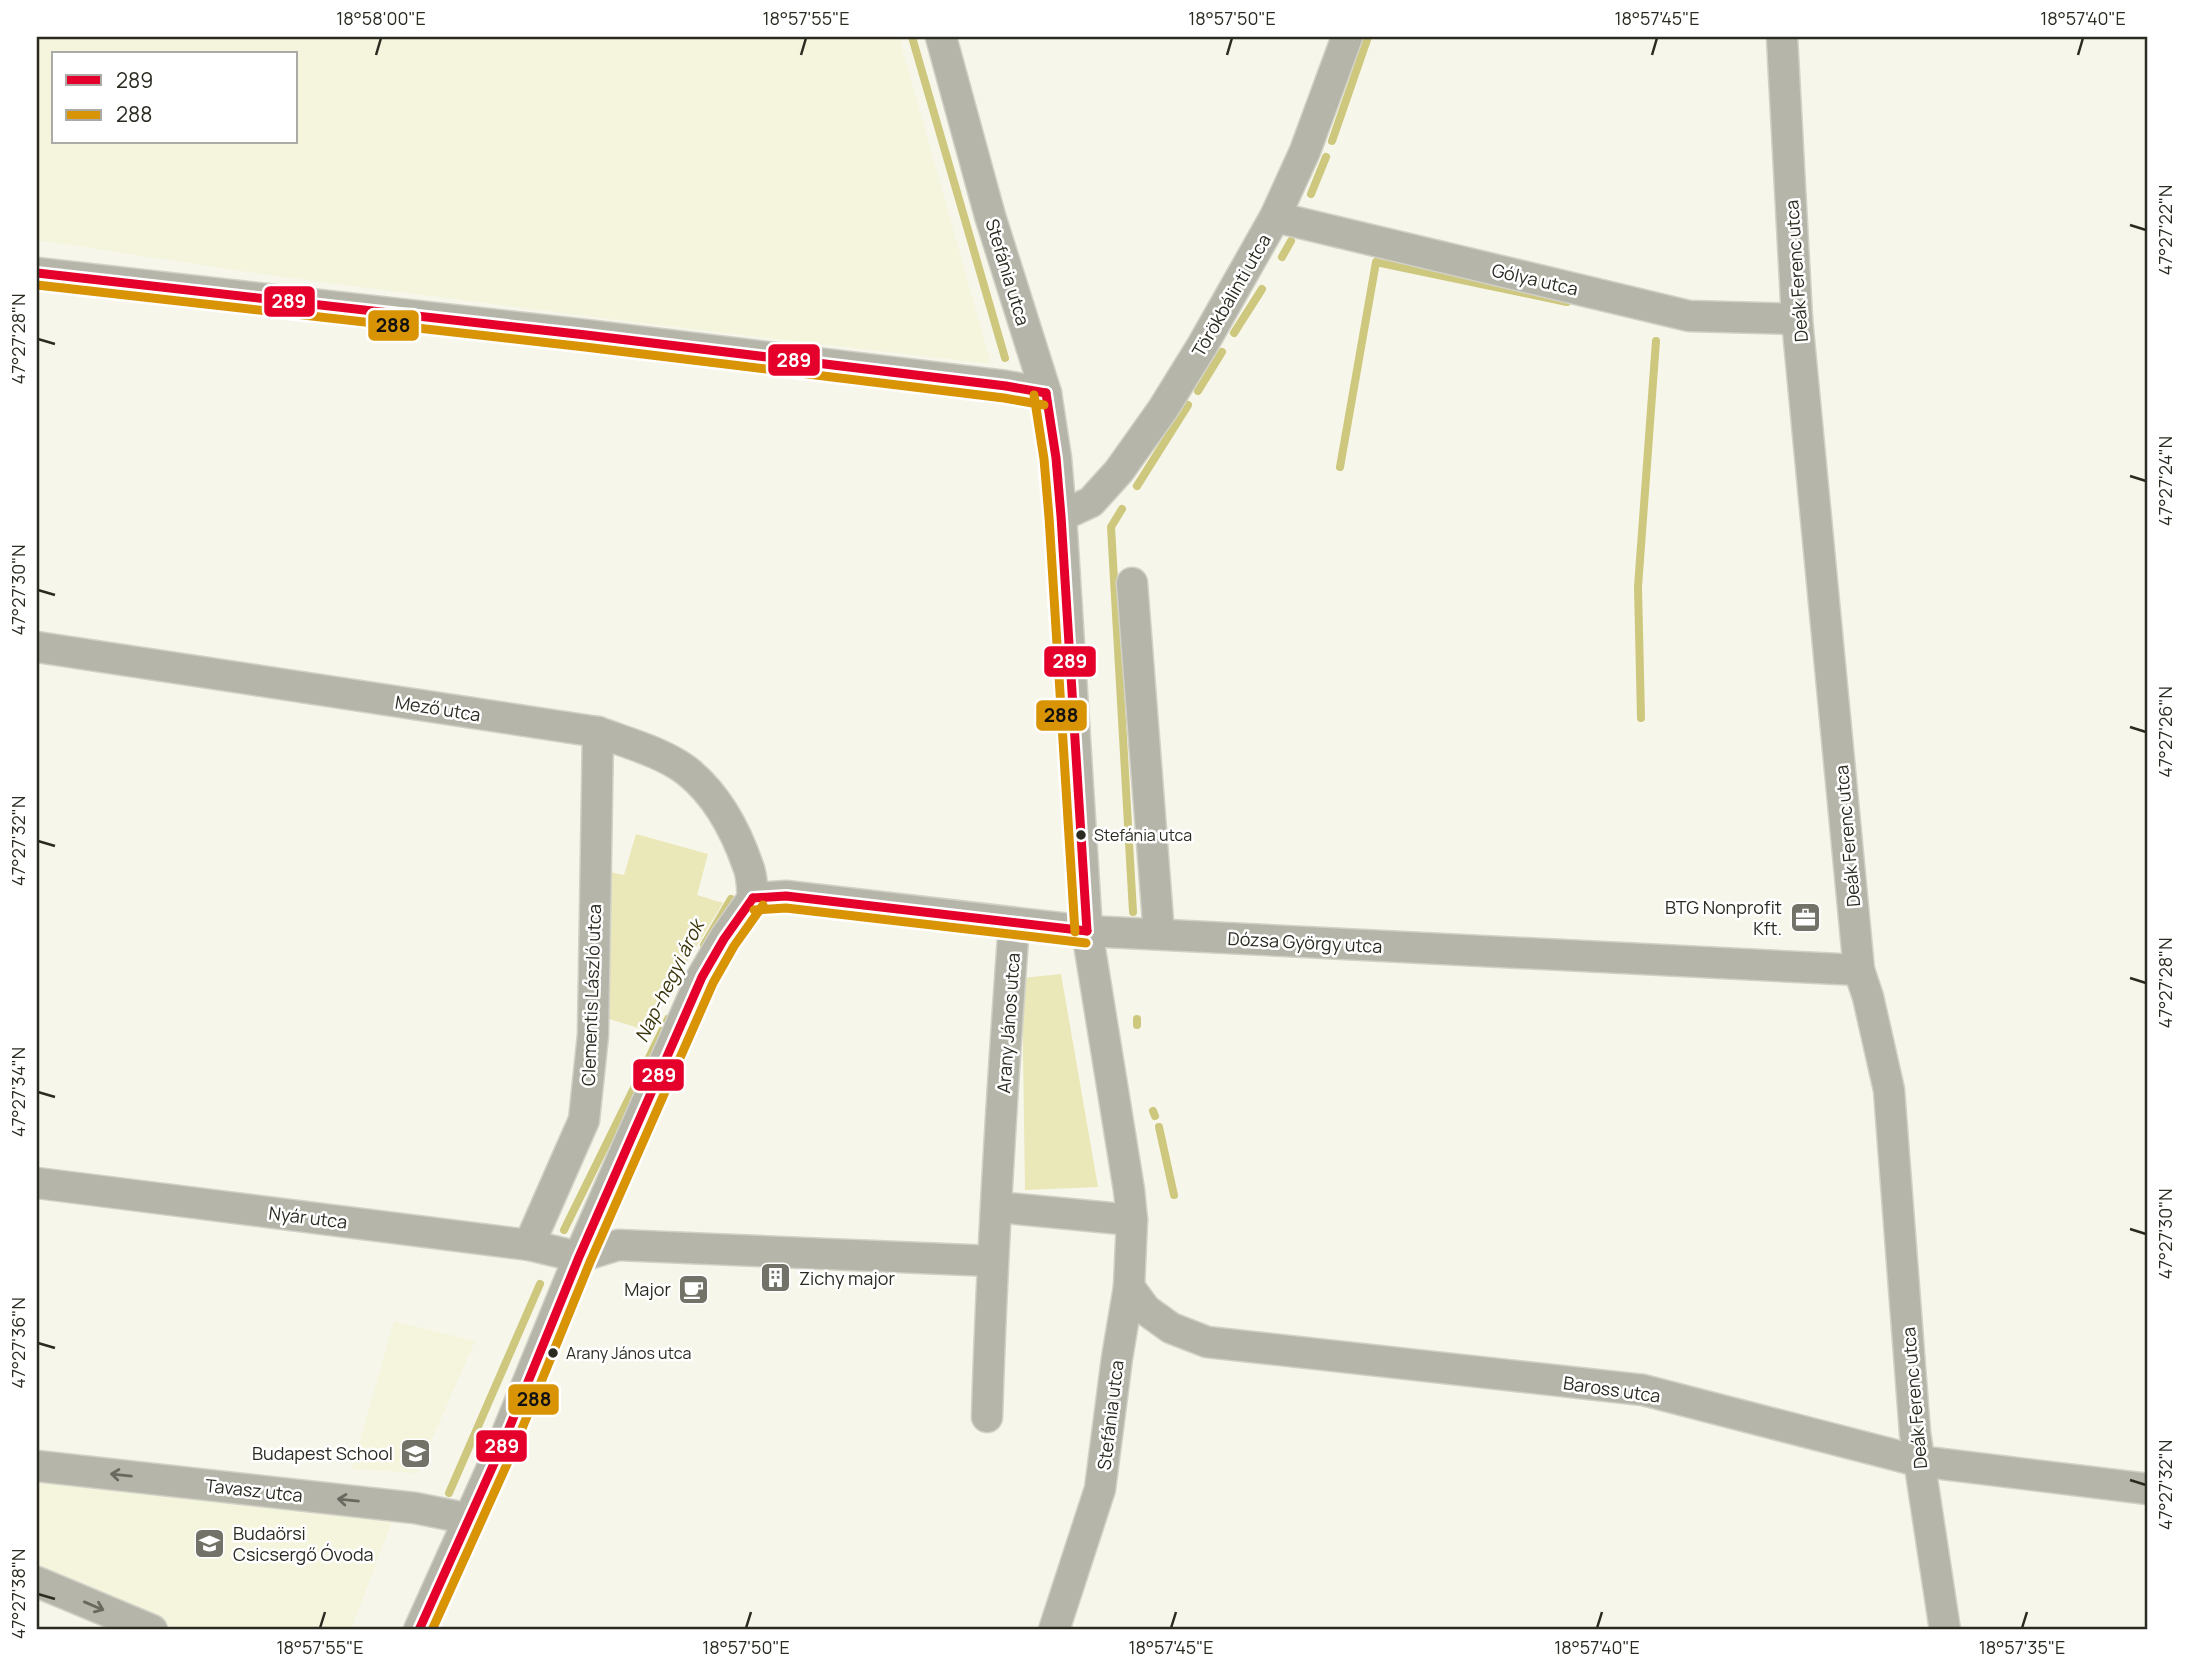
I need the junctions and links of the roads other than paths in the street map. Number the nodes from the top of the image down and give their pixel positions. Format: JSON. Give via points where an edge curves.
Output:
{"nodes":[{"id":1,"x":941,"y":37,"type":"edge"},
{"id":2,"x":1347,"y":37,"type":"edge"},
{"id":3,"x":1782,"y":37,"type":"edge"},
{"id":4,"x":1275,"y":217,"type":"junction"},
{"id":5,"x":37,"y":273,"type":"edge"},
{"id":6,"x":1797,"y":319,"type":"junction"},
{"id":7,"x":1046,"y":393,"type":"junction"},
{"id":8,"x":1061,"y":516,"type":"junction"},
{"id":9,"x":1132,"y":583,"type":"dead end"},
{"id":10,"x":37,"y":648,"type":"edge"},
{"id":11,"x":598,"y":732,"type":"junction"},
{"id":12,"x":753,"y":898,"type":"junction"},
{"id":13,"x":1014,"y":924,"type":"junction"},
{"id":14,"x":1087,"y":930,"type":"junction"},
{"id":15,"x":1159,"y":934,"type":"junction"},
{"id":16,"x":1859,"y":970,"type":"junction"},
{"id":17,"x":37,"y":1182,"type":"edge"},
{"id":18,"x":997,"y":1207,"type":"junction"},
{"id":19,"x":1132,"y":1220,"type":"junction"},
{"id":20,"x":529,"y":1245,"type":"junction"},
{"id":21,"x":579,"y":1257,"type":"junction"},
{"id":22,"x":992,"y":1261,"type":"junction"},
{"id":23,"x":1129,"y":1287,"type":"junction"},
{"id":24,"x":987,"y":1417,"type":"dead end"},
{"id":25,"x":1918,"y":1461,"type":"junction"},
{"id":26,"x":37,"y":1466,"type":"edge"},
{"id":27,"x":2148,"y":1489,"type":"edge"},
{"id":28,"x":470,"y":1519,"type":"junction"},
{"id":29,"x":37,"y":1582,"type":"edge"},
{"id":30,"x":152,"y":1630,"type":"edge"},
{"id":31,"x":419,"y":1630,"type":"edge"},
{"id":32,"x":1054,"y":1630,"type":"edge"},
{"id":33,"x":1945,"y":1630,"type":"edge"}],
"edges":[{"from":1,"to":7,"type":"street","name":"Stefánia utca","via":[[990,216]]},
{"from":2,"to":4,"type":"street","name":"Törökbálinti utca"},
{"from":3,"to":6,"type":"street","name":"Deák Ferenc utca"},
{"from":4,"to":6,"type":"street","name":"Gólya utca","via":[[1689,316]]},
{"from":4,"to":8,"type":"street","name":"Törökbálinti utca","via":[[1170,399],[1119,471],[1091,502]]},
{"from":5,"to":7,"type":"street"},
{"from":6,"to":16,"type":"street","name":"Deák Ferenc utca"},
{"from":7,"to":8,"type":"street","name":"Stefánia utca"},
{"from":8,"to":14,"type":"street","name":"Stefánia utca"},
{"from":9,"to":15,"type":"street"},
{"from":10,"to":11,"type":"street","name":"Mező utca"},
{"from":11,"to":12,"type":"street","name":"Mező utca","via":[[686,770],[711,795],[749,868]]},
{"from":11,"to":20,"type":"street","name":"Clementis László utca","via":[[593,1035],[584,1120]]},
{"from":12,"to":13,"type":"street","name":"Dózsa György utca","via":[[786,896]]},
{"from":12,"to":21,"type":"street","via":[[702,977]]},
{"from":13,"to":14,"type":"street","name":"Dózsa György utca"},
{"from":13,"to":18,"type":"street","name":"Arany János utca"},
{"from":14,"to":15,"type":"street","name":"Dózsa György utca"},
{"from":14,"to":19,"type":"street","name":"Stefánia utca"},
{"from":15,"to":16,"type":"street","name":"Dózsa György utca"},
{"from":16,"to":25,"type":"street","name":"Deák Ferenc utca","via":[[1889,1090]]},
{"from":17,"to":20,"type":"street","name":"Nyár utca"},
{"from":18,"to":19,"type":"street"},
{"from":18,"to":22,"type":"street","name":"Arany János utca"},
{"from":19,"to":23,"type":"street","name":"Stefánia utca"},
{"from":20,"to":21,"type":"street","name":"Nyár utca"},
{"from":21,"to":22,"type":"street","via":[[618,1245]]},
{"from":21,"to":28,"type":"street"},
{"from":22,"to":24,"type":"street","name":"Arany János utca"},
{"from":23,"to":25,"type":"street","name":"Baross utca","via":[[1146,1310],[1171,1328],[1207,1342],[1643,1390]]},
{"from":23,"to":32,"type":"street","name":"Stefánia utca","via":[[1100,1489]]},
{"from":25,"to":27,"type":"street","name":"Baross utca"},
{"from":25,"to":33,"type":"street","name":"Deák Ferenc utca"},
{"from":28,"to":26,"type":"street","name":"Tavasz utca","one_way":true,"via":[[415,1507]]},
{"from":28,"to":31,"type":"street"},
{"from":29,"to":30,"type":"street","one_way":true}]}
